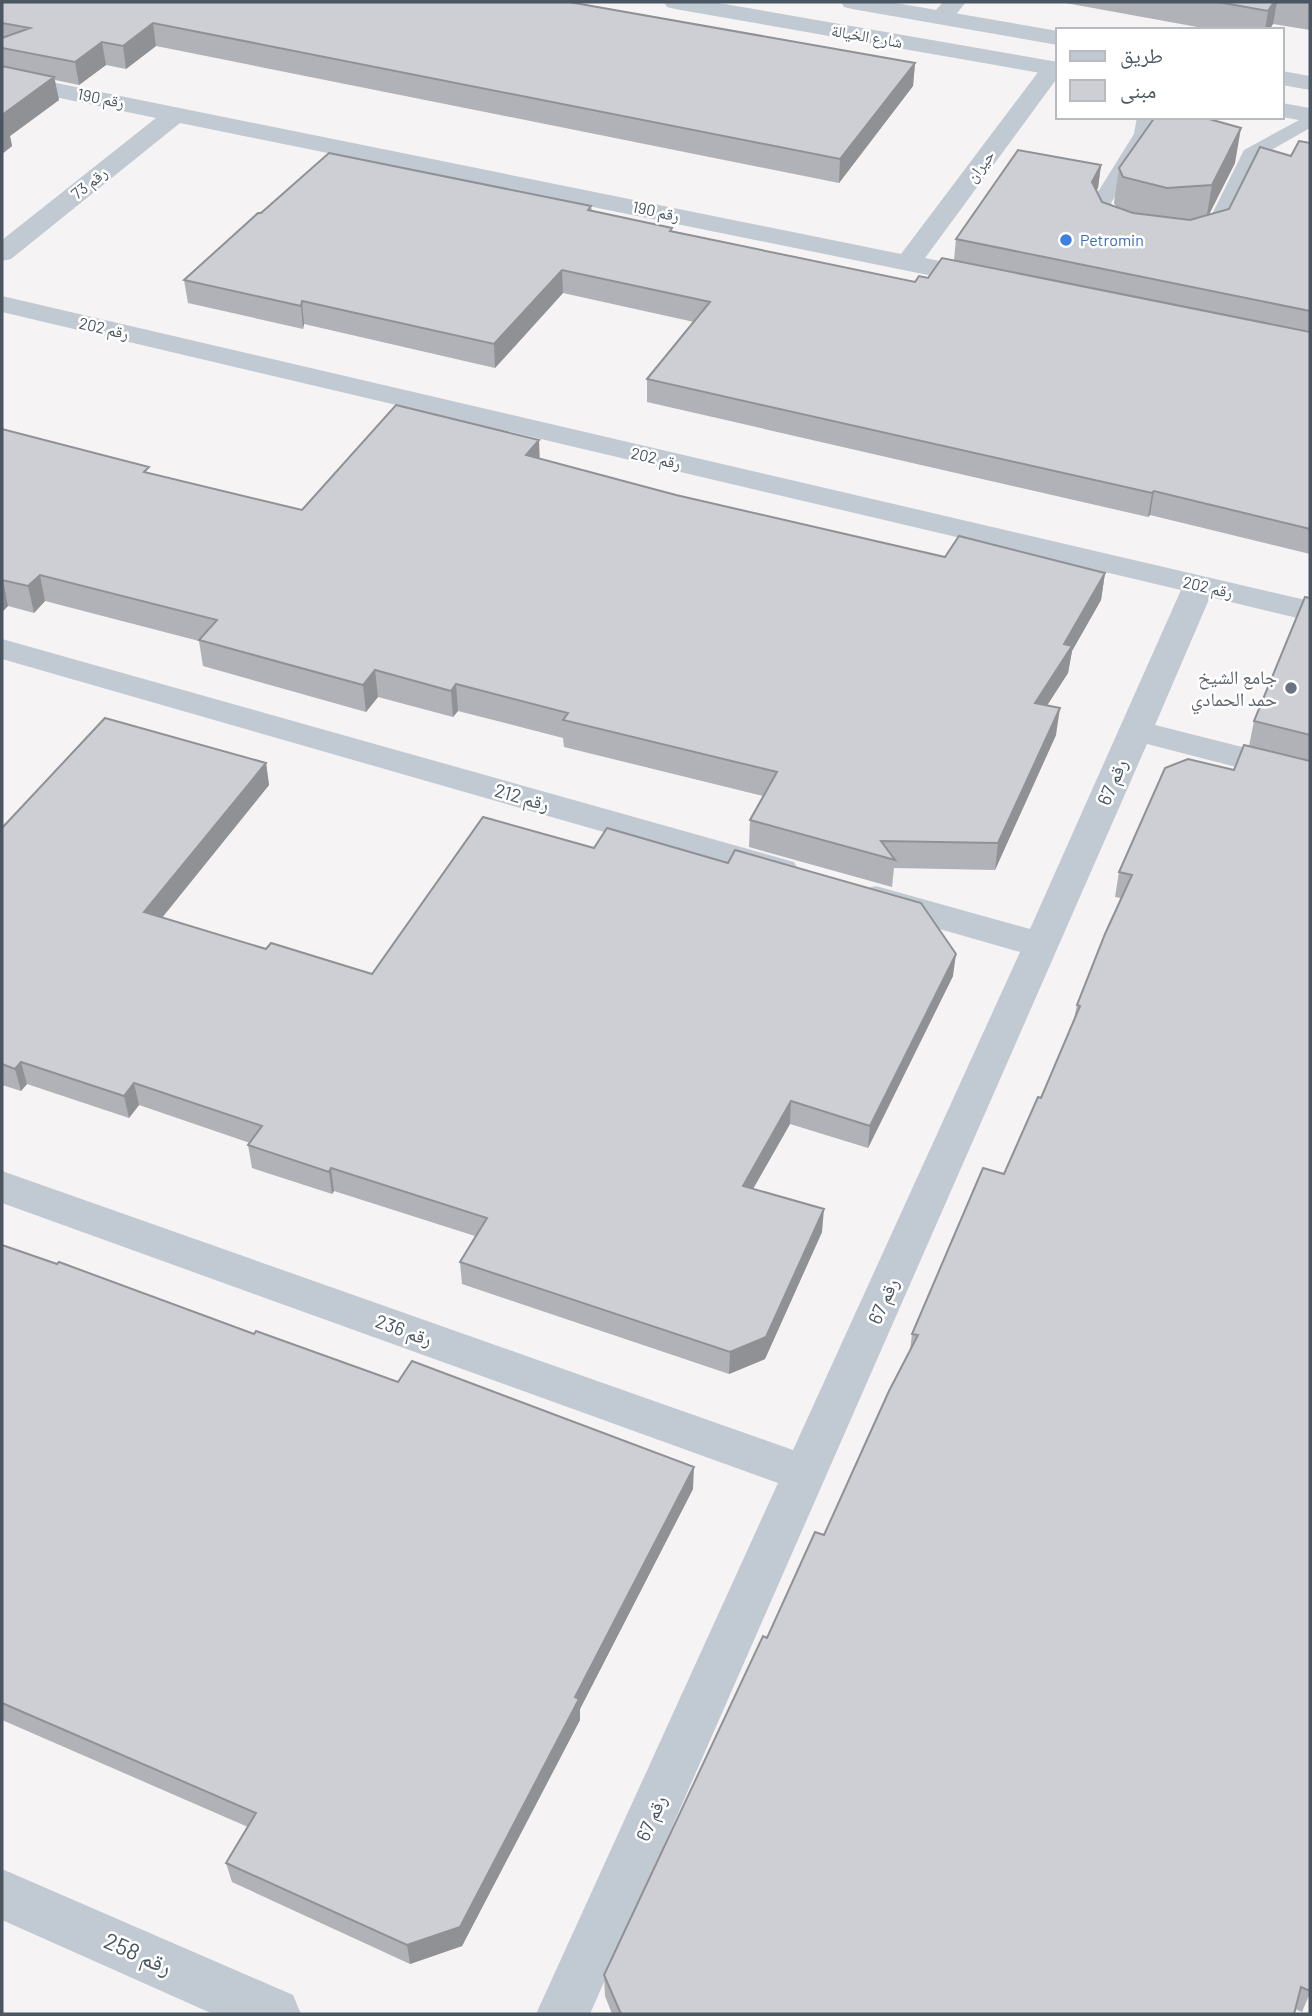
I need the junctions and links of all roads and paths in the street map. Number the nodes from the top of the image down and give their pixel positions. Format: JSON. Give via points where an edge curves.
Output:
{"nodes":[{"id":1,"x":675,"y":2,"type":"edge"},
{"id":2,"x":852,"y":2,"type":"edge"},
{"id":3,"x":948,"y":10,"type":"edge"},
{"id":4,"x":1056,"y":37,"type":"edge"},
{"id":5,"x":1056,"y":69,"type":"edge"},
{"id":6,"x":1284,"y":78,"type":"edge"},
{"id":7,"x":2,"y":79,"type":"edge"},
{"id":8,"x":1310,"y":83,"type":"edge"},
{"id":9,"x":1284,"y":111,"type":"edge"},
{"id":10,"x":177,"y":113,"type":"junction"},
{"id":11,"x":1310,"y":118,"type":"edge"},
{"id":12,"x":1147,"y":119,"type":"edge"},
{"id":13,"x":1142,"y":228,"type":"edge"},
{"id":14,"x":1176,"y":233,"type":"edge"},
{"id":15,"x":2,"y":253,"type":"edge"},
{"id":16,"x":908,"y":263,"type":"junction"},
{"id":17,"x":1015,"y":285,"type":"edge"},
{"id":18,"x":2,"y":304,"type":"edge"},
{"id":19,"x":1199,"y":585,"type":"junction"},
{"id":20,"x":1310,"y":611,"type":"edge"},
{"id":21,"x":2,"y":649,"type":"edge"},
{"id":22,"x":1135,"y":730,"type":"junction"},
{"id":23,"x":1310,"y":775,"type":"edge"},
{"id":24,"x":1042,"y":945,"type":"junction"},
{"id":25,"x":2,"y":1187,"type":"edge"},
{"id":26,"x":806,"y":1474,"type":"junction"},
{"id":27,"x":2,"y":1894,"type":"edge"},
{"id":28,"x":274,"y":2014,"type":"edge"},
{"id":29,"x":563,"y":2014,"type":"edge"}],
"edges":[{"from":1,"to":5,"type":"street","name":"شارع الخيالة"},
{"from":2,"to":3,"type":"street","name":"شارع الخيالة"},
{"from":3,"to":4,"type":"street","name":"شارع الخيالة"},
{"from":5,"to":16,"type":"street","name":"حيران"},
{"from":6,"to":8,"type":"street"},
{"from":7,"to":10,"type":"street","name":"رقم 190"},
{"from":9,"to":11,"type":"street"},
{"from":10,"to":15,"type":"street","name":"رقم 73"},
{"from":10,"to":16,"type":"street","name":"رقم 190"},
{"from":11,"to":14,"type":"lane","via":[[1251,154],[1216,226]]},
{"from":12,"to":13,"type":"lane","via":[[1144,134],[1101,203],[1107,218]]},
{"from":16,"to":17,"type":"street","name":"رقم 190"},
{"from":18,"to":19,"type":"street","name":"رقم 202"},
{"from":19,"to":20,"type":"street","name":"رقم 202"},
{"from":19,"to":22,"type":"street","name":"رقم 67"},
{"from":21,"to":24,"type":"street","name":"رقم 212"},
{"from":22,"to":23,"type":"street"},
{"from":22,"to":24,"type":"street","name":"رقم 67"},
{"from":24,"to":26,"type":"street","name":"رقم 67"},
{"from":25,"to":26,"type":"street","name":"رقم 236"},
{"from":26,"to":29,"type":"street","name":"رقم 67"},
{"from":27,"to":28,"type":"street","name":"رقم 258"}]}
